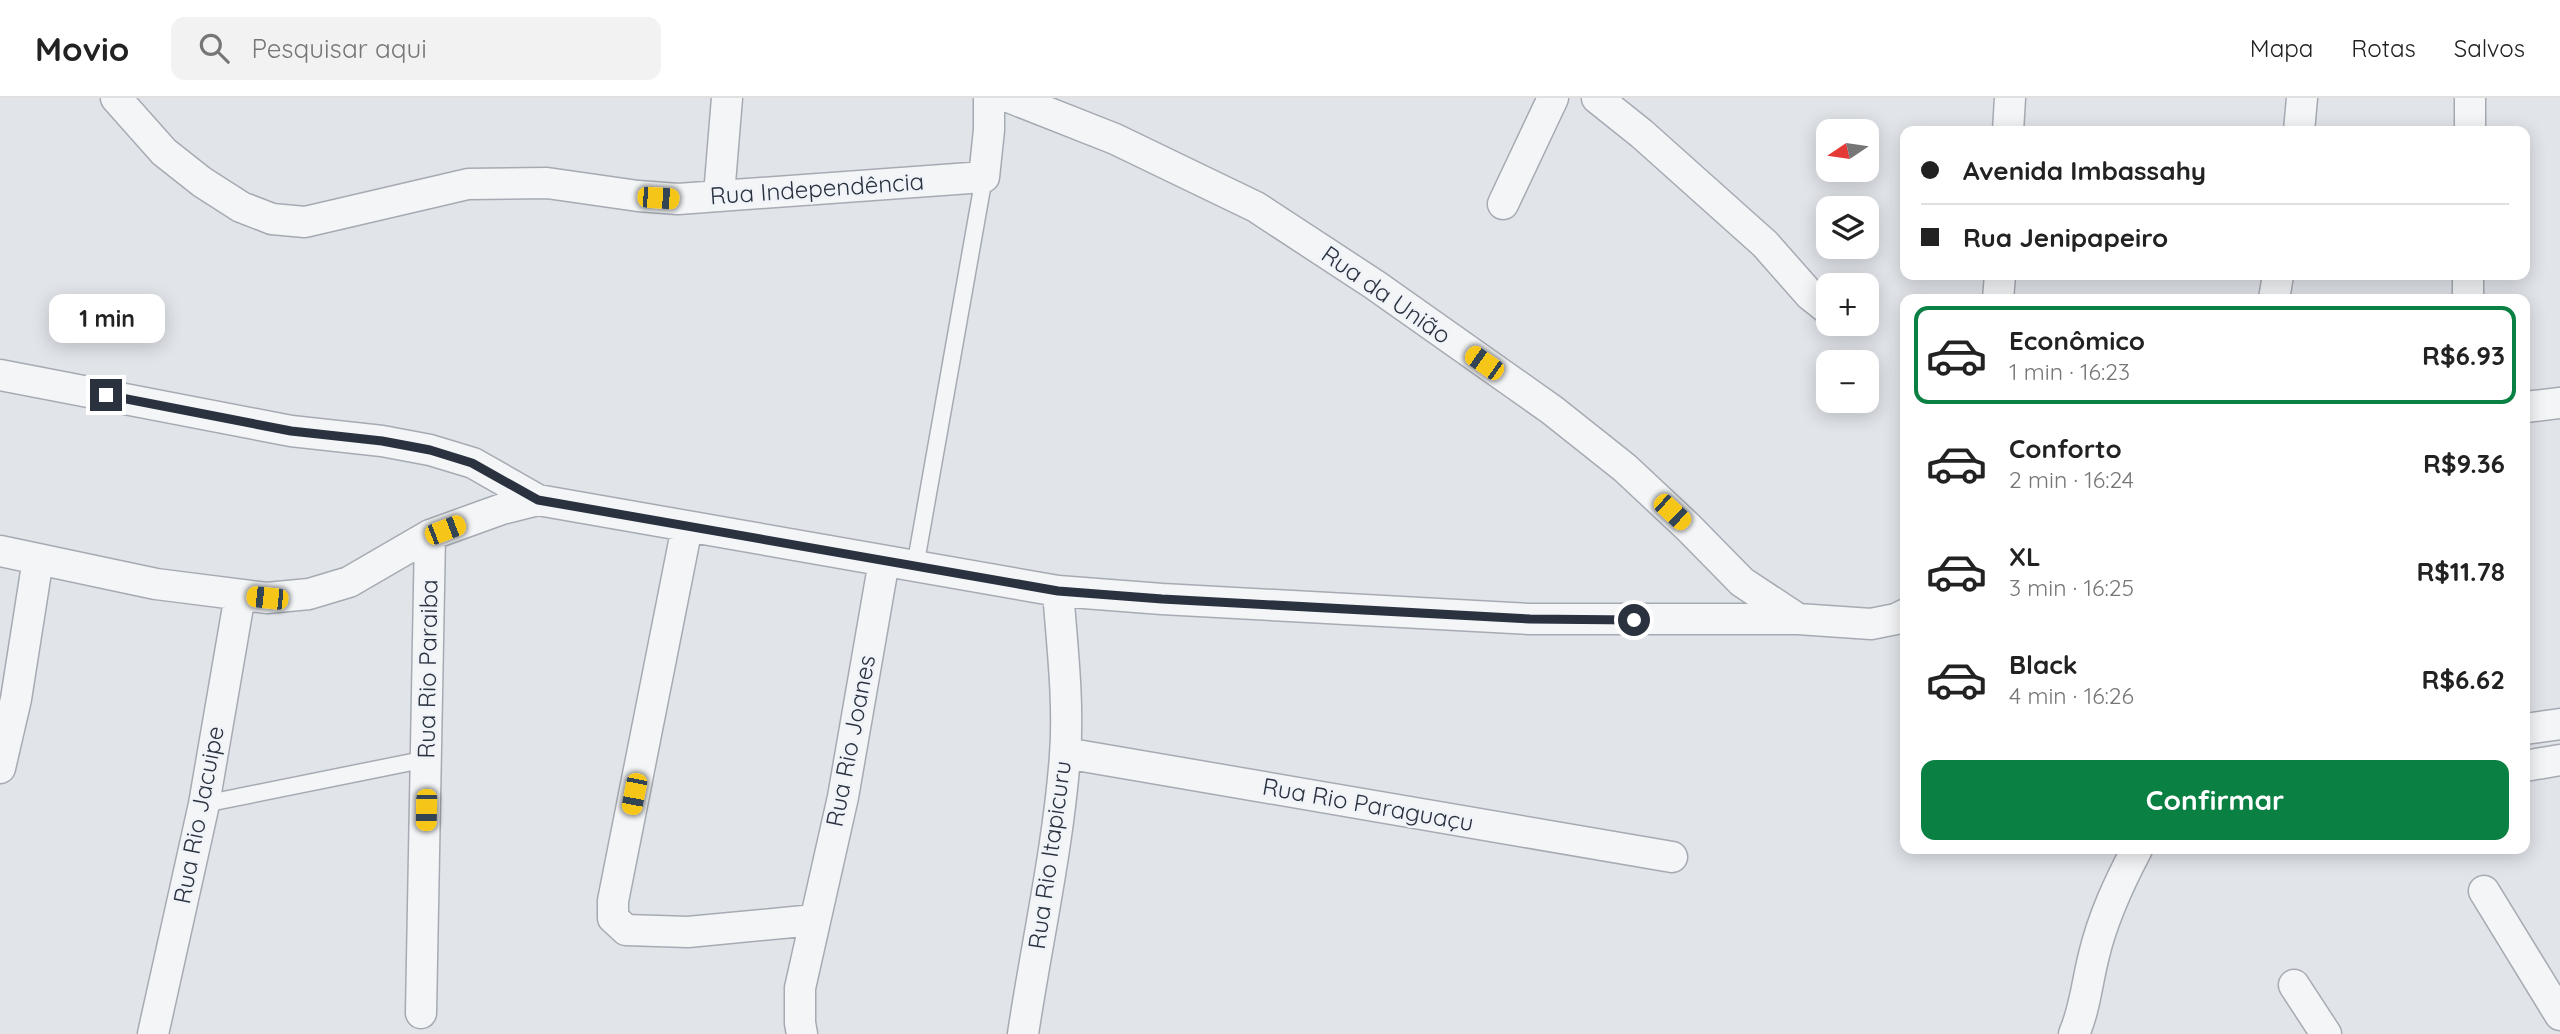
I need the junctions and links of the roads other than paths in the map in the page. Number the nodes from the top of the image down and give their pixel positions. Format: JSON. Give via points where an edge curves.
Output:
{"nodes":[{"id":1,"x":116,"y":98,"type":"edge"},
{"id":2,"x":727,"y":98,"type":"edge"},
{"id":3,"x":989,"y":98,"type":"edge"},
{"id":4,"x":1011,"y":98,"type":"edge"},
{"id":5,"x":1553,"y":98,"type":"edge"},
{"id":6,"x":1597,"y":98,"type":"edge"},
{"id":7,"x":2010,"y":98,"type":"edge"},
{"id":8,"x":2302,"y":98,"type":"edge"},
{"id":9,"x":2470,"y":98,"type":"edge"},
{"id":10,"x":2008,"y":126,"type":"edge"},
{"id":11,"x":2300,"y":126,"type":"edge"},
{"id":12,"x":2470,"y":126,"type":"edge"},
{"id":13,"x":984,"y":177,"type":"junction"},
{"id":14,"x":719,"y":195,"type":"junction"},
{"id":15,"x":1503,"y":204,"type":"dead end"},
{"id":16,"x":1816,"y":300,"type":"edge"},
{"id":17,"x":0,"y":374,"type":"edge"},
{"id":18,"x":2560,"y":403,"type":"edge"},
{"id":19,"x":2530,"y":406,"type":"edge"},
{"id":20,"x":538,"y":500,"type":"junction"},
{"id":21,"x":687,"y":527,"type":"junction"},
{"id":22,"x":430,"y":535,"type":"junction"},
{"id":23,"x":0,"y":551,"type":"edge"},
{"id":24,"x":38,"y":559,"type":"junction"},
{"id":25,"x":884,"y":561,"type":"junction"},
{"id":26,"x":915,"y":567,"type":"junction"},
{"id":27,"x":1058,"y":591,"type":"junction"},
{"id":28,"x":240,"y":596,"type":"junction"},
{"id":29,"x":1900,"y":618,"type":"edge"},
{"id":30,"x":1798,"y":620,"type":"junction"},
{"id":31,"x":2560,"y":724,"type":"edge"},
{"id":32,"x":2530,"y":728,"type":"edge"},
{"id":33,"x":1065,"y":753,"type":"junction"},
{"id":34,"x":427,"y":759,"type":"junction"},
{"id":35,"x":2560,"y":760,"type":"edge"},
{"id":36,"x":2530,"y":765,"type":"edge"},
{"id":37,"x":0,"y":768,"type":"edge"},
{"id":38,"x":204,"y":804,"type":"junction"},
{"id":39,"x":2135,"y":854,"type":"edge"},
{"id":40,"x":1672,"y":857,"type":"dead end"},
{"id":41,"x":2484,"y":891,"type":"dead end"},
{"id":42,"x":814,"y":920,"type":"junction"},
{"id":43,"x":2294,"y":985,"type":"dead end"},
{"id":44,"x":421,"y":1013,"type":"dead end"},
{"id":45,"x":2560,"y":1015,"type":"edge"},
{"id":46,"x":153,"y":1034,"type":"edge"},
{"id":47,"x":802,"y":1034,"type":"edge"},
{"id":48,"x":1023,"y":1034,"type":"edge"},
{"id":49,"x":2074,"y":1034,"type":"edge"},
{"id":50,"x":2326,"y":1034,"type":"edge"}],
"edges":[{"from":1,"to":14,"type":"street","name":"Rua Independência","via":[[164,152],[202,182],[241,207],[272,219],[305,222],[468,184],[547,183],[678,199]]},
{"from":2,"to":14,"type":"street"},
{"from":3,"to":13,"type":"street"},
{"from":4,"to":30,"type":"street","name":"Rua da União","via":[[1115,139],[1256,207],[1375,285],[1552,410],[1625,468],[1742,582]]},
{"from":5,"to":15,"type":"street"},
{"from":6,"to":16,"type":"street","via":[[1765,244]]},
{"from":7,"to":10,"type":"street"},
{"from":8,"to":11,"type":"street"},
{"from":9,"to":12,"type":"street"},
{"from":13,"to":14,"type":"street","name":"Rua Independência"},
{"from":13,"to":26,"type":"lane"},
{"from":17,"to":20,"type":"street","via":[[291,431],[430,450],[472,463]]},
{"from":18,"to":19,"type":"street"},
{"from":20,"to":21,"type":"street"},
{"from":20,"to":22,"type":"street"},
{"from":21,"to":25,"type":"street"},
{"from":21,"to":42,"type":"street","via":[[613,918],[633,932],[688,932]]},
{"from":22,"to":28,"type":"street","via":[[349,582],[309,594]]},
{"from":22,"to":34,"type":"street","name":"Rua Rio Paraiba"},
{"from":23,"to":24,"type":"street"},
{"from":24,"to":28,"type":"street"},
{"from":24,"to":37,"type":"street"},
{"from":25,"to":26,"type":"street"},
{"from":25,"to":42,"type":"street","name":"Rua Rio Joanes","via":[[843,797]]},
{"from":26,"to":27,"type":"street"},
{"from":27,"to":30,"type":"street","via":[[1530,619]]},
{"from":27,"to":33,"type":"street","name":"Rua Rio Itapicuru"},
{"from":28,"to":38,"type":"street","name":"Rua Rio Jacuipe"},
{"from":29,"to":30,"type":"street","via":[[1871,624]]},
{"from":31,"to":32,"type":"street"},
{"from":33,"to":40,"type":"street","name":"Rua Rio Paraguaçu"},
{"from":33,"to":48,"type":"street","name":"Rua Rio Itapicuru","via":[[1057,833]]},
{"from":34,"to":38,"type":"lane"},
{"from":34,"to":44,"type":"street","name":"Rua Rio Paraiba"},
{"from":35,"to":36,"type":"street"},
{"from":38,"to":46,"type":"street","name":"Rua Rio Jacuipe"},
{"from":39,"to":49,"type":"street","via":[[2105,917]]},
{"from":41,"to":45,"type":"street"},
{"from":42,"to":47,"type":"street","name":"Rua Rio Joanes","via":[[800,988]]},
{"from":43,"to":50,"type":"street"}]}
